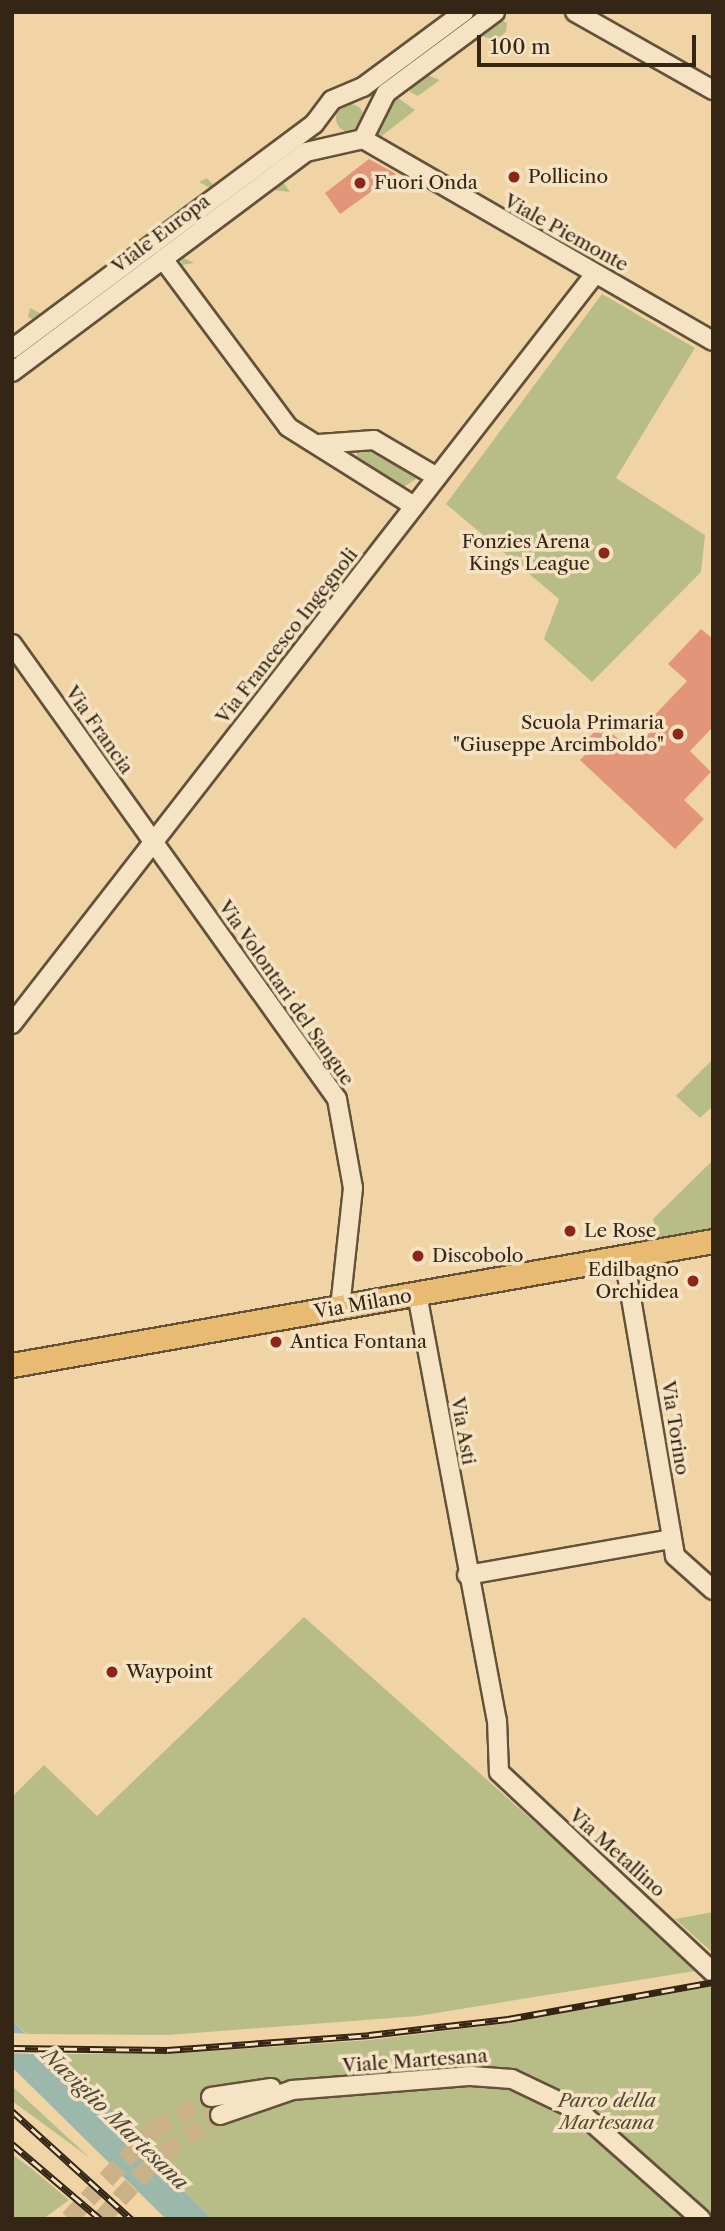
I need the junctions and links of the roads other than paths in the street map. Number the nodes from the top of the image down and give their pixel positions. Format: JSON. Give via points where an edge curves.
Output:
{"nodes":[{"id":1,"x":464,"y":12,"type":"edge"},
{"id":2,"x":495,"y":12,"type":"edge"},
{"id":3,"x":575,"y":12,"type":"edge"},
{"id":4,"x":713,"y":90,"type":"edge"},
{"id":5,"x":352,"y":93,"type":"junction"},
{"id":6,"x":328,"y":107,"type":"junction"},
{"id":7,"x":375,"y":118,"type":"junction"},
{"id":8,"x":363,"y":139,"type":"junction"},
{"id":9,"x":340,"y":141,"type":"junction"},
{"id":10,"x":163,"y":259,"type":"junction"},
{"id":11,"x":595,"y":274,"type":"junction"},
{"id":12,"x":713,"y":341,"type":"edge"},
{"id":13,"x":12,"y":349,"type":"edge"},
{"id":14,"x":12,"y":372,"type":"edge"},
{"id":15,"x":316,"y":443,"type":"junction"},
{"id":16,"x":438,"y":477,"type":"junction"},
{"id":17,"x":414,"y":506,"type":"junction"},
{"id":18,"x":12,"y":644,"type":"edge"},
{"id":19,"x":152,"y":841,"type":"junction"},
{"id":20,"x":12,"y":1024,"type":"edge"},
{"id":21,"x":713,"y":1241,"type":"edge"},
{"id":22,"x":624,"y":1257,"type":"junction"},
{"id":23,"x":417,"y":1294,"type":"junction"},
{"id":24,"x":340,"y":1308,"type":"junction"},
{"id":25,"x":12,"y":1365,"type":"edge"},
{"id":26,"x":671,"y":1539,"type":"junction"},
{"id":27,"x":467,"y":1575,"type":"junction"},
{"id":28,"x":713,"y":1590,"type":"edge"},
{"id":29,"x":496,"y":1764,"type":"joint"},
{"id":30,"x":713,"y":1972,"type":"edge"},
{"id":31,"x":292,"y":2090,"type":"junction"},
{"id":32,"x":211,"y":2097,"type":"tunnel mouth"},
{"id":33,"x":220,"y":2115,"type":"tunnel mouth"},
{"id":34,"x":701,"y":2219,"type":"edge"}],
"edges":[{"from":1,"to":5,"type":"street","name":"Viale Europa"},
{"from":2,"to":7,"type":"street","via":[[386,93]]},
{"from":3,"to":4,"type":"street"},
{"from":5,"to":6,"type":"street","name":"Viale Europa"},
{"from":5,"to":7,"type":"street","via":[[371,103]]},
{"from":6,"to":9,"type":"street","via":[[329,131]]},
{"from":6,"to":13,"type":"street","name":"Viale Europa","via":[[314,124]]},
{"from":7,"to":8,"type":"street"},
{"from":8,"to":9,"type":"street","name":"Viale Europa"},
{"from":8,"to":11,"type":"street","name":"Viale Piemonte"},
{"from":9,"to":10,"type":"street","name":"Viale Europa","via":[[306,152]]},
{"from":10,"to":14,"type":"street","name":"Viale Europa"},
{"from":10,"to":15,"type":"street","via":[[288,427]]},
{"from":11,"to":12,"type":"street","name":"Viale Piemonte"},
{"from":11,"to":16,"type":"street","name":"Via Francesco Ingegnoli"},
{"from":15,"to":16,"type":"street","via":[[374,440]]},
{"from":15,"to":17,"type":"street"},
{"from":16,"to":17,"type":"street","name":"Via Francesco Ingegnoli"},
{"from":17,"to":19,"type":"street","name":"Via Francesco Ingegnoli"},
{"from":18,"to":19,"type":"street","name":"Via Francia"},
{"from":19,"to":20,"type":"street","name":"Via Francesco Ingegnoli"},
{"from":19,"to":24,"type":"street","name":"Via Volontari del Sangue","via":[[337,1099],[353,1188]]},
{"from":21,"to":22,"type":"main road","name":"Via Milano"},
{"from":22,"to":23,"type":"main road","name":"Via Milano"},
{"from":22,"to":26,"type":"street","name":"Via Torino"},
{"from":23,"to":24,"type":"main road","name":"Via Milano"},
{"from":23,"to":27,"type":"street","name":"Via Asti"},
{"from":24,"to":25,"type":"main road","name":"Via Milano"},
{"from":26,"to":27,"type":"street"},
{"from":26,"to":28,"type":"street","name":"Via Torino","via":[[676,1556]]},
{"from":27,"to":29,"type":"street","name":"Via Asti","via":[[497,1720]]},
{"from":29,"to":30,"type":"street","name":"Via Metallino","via":[[505,1780]]},
{"from":31,"to":32,"type":"street","name":"Viale Martesana","via":[[243,2090]]},
{"from":31,"to":33,"type":"street","name":"Viale Martesana"},
{"from":31,"to":34,"type":"street","name":"Viale Martesana","via":[[471,2076],[540,2087],[595,2123]]}]}
